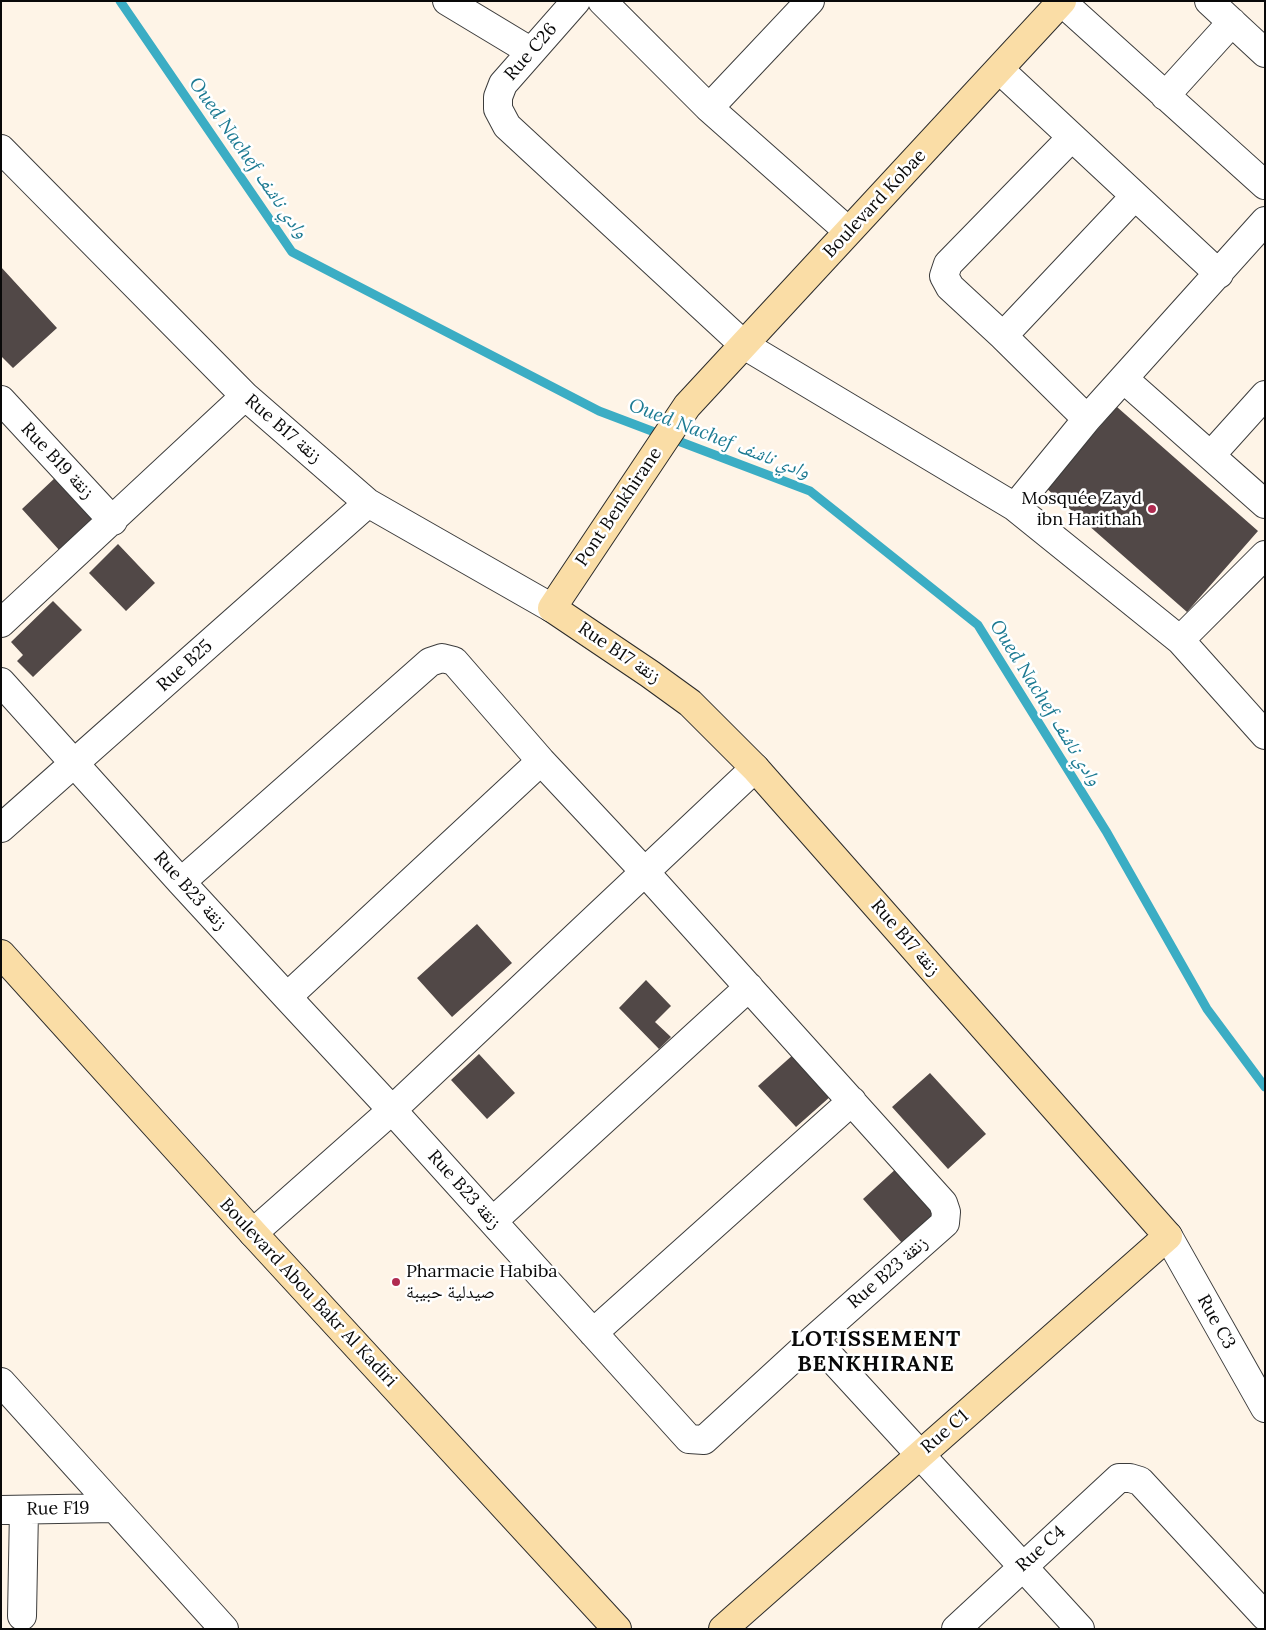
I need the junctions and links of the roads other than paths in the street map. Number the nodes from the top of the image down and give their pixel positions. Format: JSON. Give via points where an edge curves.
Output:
{"nodes":[{"id":1,"x":447,"y":1,"type":"edge"},
{"id":2,"x":576,"y":1,"type":"edge"},
{"id":3,"x":602,"y":1,"type":"edge"},
{"id":4,"x":810,"y":1,"type":"edge"},
{"id":5,"x":1062,"y":1,"type":"edge"},
{"id":6,"x":1209,"y":1,"type":"edge"},
{"id":7,"x":1232,"y":22,"type":"junction"},
{"id":8,"x":530,"y":51,"type":"junction"},
{"id":9,"x":1265,"y":53,"type":"edge"},
{"id":10,"x":1000,"y":70,"type":"junction"},
{"id":11,"x":1165,"y":96,"type":"junction"},
{"id":12,"x":709,"y":108,"type":"junction"},
{"id":13,"x":1071,"y":138,"type":"junction"},
{"id":14,"x":1,"y":148,"type":"edge"},
{"id":15,"x":1265,"y":184,"type":"edge"},
{"id":16,"x":1136,"y":196,"type":"junction"},
{"id":17,"x":1265,"y":222,"type":"edge"},
{"id":18,"x":848,"y":231,"type":"junction"},
{"id":19,"x":1219,"y":274,"type":"junction"},
{"id":20,"x":1004,"y":336,"type":"junction"},
{"id":21,"x":744,"y":346,"type":"junction"},
{"id":22,"x":1125,"y":380,"type":"junction"},
{"id":23,"x":1265,"y":395,"type":"edge"},
{"id":24,"x":245,"y":396,"type":"junction"},
{"id":25,"x":1,"y":400,"type":"edge"},
{"id":26,"x":686,"y":406,"type":"joint"},
{"id":27,"x":1087,"y":419,"type":"junction"},
{"id":28,"x":1211,"y":455,"type":"junction"},
{"id":29,"x":368,"y":503,"type":"junction"},
{"id":30,"x":1265,"y":504,"type":"edge"},
{"id":31,"x":1015,"y":507,"type":"junction"},
{"id":32,"x":113,"y":521,"type":"junction"},
{"id":33,"x":1261,"y":567,"type":"edge"},
{"id":34,"x":552,"y":608,"type":"junction"},
{"id":35,"x":1,"y":624,"type":"edge"},
{"id":36,"x":1180,"y":640,"type":"junction"},
{"id":37,"x":1,"y":682,"type":"edge"},
{"id":38,"x":1265,"y":735,"type":"edge"},
{"id":39,"x":542,"y":761,"type":"junction"},
{"id":40,"x":75,"y":765,"type":"junction"},
{"id":41,"x":754,"y":768,"type":"junction"},
{"id":42,"x":1,"y":828,"type":"edge"},
{"id":43,"x":644,"y":871,"type":"junction"},
{"id":44,"x":181,"y":882,"type":"junction"},
{"id":45,"x":1,"y":954,"type":"edge"},
{"id":46,"x":749,"y":987,"type":"junction"},
{"id":47,"x":287,"y":997,"type":"junction"},
{"id":48,"x":852,"y":1100,"type":"junction"},
{"id":49,"x":392,"y":1110,"type":"junction"},
{"id":50,"x":493,"y":1222,"type":"junction"},
{"id":51,"x":253,"y":1233,"type":"junction"},
{"id":52,"x":1168,"y":1236,"type":"junction"},
{"id":53,"x":594,"y":1333,"type":"junction"},
{"id":54,"x":814,"y":1339,"type":"junction"},
{"id":55,"x":1,"y":1382,"type":"edge"},
{"id":56,"x":1265,"y":1408,"type":"edge"},
{"id":57,"x":920,"y":1454,"type":"junction"},
{"id":58,"x":115,"y":1508,"type":"junction"},
{"id":59,"x":12,"y":1510,"type":"edge"},
{"id":60,"x":1022,"y":1566,"type":"junction"},
{"id":61,"x":22,"y":1616,"type":"dead end"},
{"id":62,"x":1265,"y":1616,"type":"edge"},
{"id":63,"x":224,"y":1629,"type":"edge"},
{"id":64,"x":617,"y":1629,"type":"edge"},
{"id":65,"x":723,"y":1629,"type":"edge"},
{"id":66,"x":956,"y":1629,"type":"edge"},
{"id":67,"x":1080,"y":1629,"type":"edge"}],
"edges":[{"from":1,"to":8,"type":"street"},
{"from":2,"to":8,"type":"street","name":"Rue C26"},
{"from":3,"to":12,"type":"street"},
{"from":4,"to":12,"type":"street"},
{"from":5,"to":10,"type":"main road","name":"Boulevard Kobae"},
{"from":5,"to":11,"type":"street"},
{"from":6,"to":7,"type":"street"},
{"from":7,"to":9,"type":"street"},
{"from":7,"to":11,"type":"street"},
{"from":8,"to":21,"type":"street","name":"Rue C26","via":[[503,84],[498,97],[498,109],[507,126]]},
{"from":10,"to":13,"type":"street"},
{"from":10,"to":18,"type":"main road","name":"Boulevard Kobae"},
{"from":11,"to":15,"type":"street"},
{"from":12,"to":18,"type":"street"},
{"from":13,"to":16,"type":"street"},
{"from":13,"to":20,"type":"street","via":[[945,270],[944,276],[950,287]]},
{"from":14,"to":24,"type":"street","name":"Rue B17 زنقة"},
{"from":16,"to":19,"type":"street"},
{"from":16,"to":20,"type":"street"},
{"from":17,"to":19,"type":"street"},
{"from":18,"to":21,"type":"main road","name":"Boulevard Kobae"},
{"from":19,"to":22,"type":"street"},
{"from":20,"to":27,"type":"street"},
{"from":21,"to":26,"type":"main road","name":"Boulevard Kobae"},
{"from":21,"to":31,"type":"street"},
{"from":22,"to":27,"type":"street"},
{"from":22,"to":28,"type":"street"},
{"from":23,"to":28,"type":"street"},
{"from":24,"to":29,"type":"street","name":"Rue B17 زنقة"},
{"from":24,"to":32,"type":"street"},
{"from":25,"to":32,"type":"street","name":"Rue B19 زنقة"},
{"from":26,"to":34,"type":"main road","name":"Pont Benkhirane"},
{"from":27,"to":31,"type":"street"},
{"from":28,"to":30,"type":"street"},
{"from":29,"to":34,"type":"street","name":"Rue B17 زنقة"},
{"from":29,"to":40,"type":"street","name":"Rue B25"},
{"from":31,"to":36,"type":"street"},
{"from":32,"to":35,"type":"street"},
{"from":33,"to":36,"type":"street"},
{"from":34,"to":41,"type":"main road","name":"Rue B17 زنقة","via":[[690,703]]},
{"from":36,"to":38,"type":"street"},
{"from":37,"to":40,"type":"street","name":"Rue B23 زنقة"},
{"from":39,"to":43,"type":"street"},
{"from":39,"to":44,"type":"street","via":[[454,661],[442,658],[430,662]]},
{"from":39,"to":47,"type":"street"},
{"from":40,"to":42,"type":"street","name":"Rue B25"},
{"from":40,"to":44,"type":"street","name":"Rue B23 زنقة"},
{"from":41,"to":43,"type":"street"},
{"from":41,"to":52,"type":"main road","name":"Rue B17 زنقة"},
{"from":43,"to":46,"type":"street"},
{"from":43,"to":49,"type":"street"},
{"from":44,"to":47,"type":"street","name":"Rue B23 زنقة"},
{"from":45,"to":51,"type":"main road","name":"Boulevard Abou Bakr Al Kadiri"},
{"from":46,"to":48,"type":"street"},
{"from":46,"to":50,"type":"street"},
{"from":47,"to":49,"type":"street","name":"Rue B23 زنقة"},
{"from":48,"to":53,"type":"street"},
{"from":48,"to":54,"type":"street","name":"Rue B23 زنقة","via":[[944,1203],[946,1212],[944,1223]]},
{"from":49,"to":50,"type":"street","name":"Rue B23 زنقة"},
{"from":49,"to":51,"type":"street"},
{"from":50,"to":53,"type":"street","name":"Rue B23 زنقة"},
{"from":51,"to":64,"type":"main road","name":"Boulevard Abou Bakr Al Kadiri"},
{"from":52,"to":56,"type":"street","name":"Rue C3"},
{"from":52,"to":57,"type":"main road","name":"Rue C1"},
{"from":53,"to":54,"type":"street","name":"Rue B23 زنقة","via":[[684,1435],[700,1441]]},
{"from":54,"to":57,"type":"street"},
{"from":55,"to":58,"type":"street"},
{"from":57,"to":60,"type":"street"},
{"from":57,"to":65,"type":"main road","name":"Rue C1"},
{"from":58,"to":59,"type":"street","name":"Rue F19"},
{"from":58,"to":63,"type":"street"},
{"from":59,"to":61,"type":"street"},
{"from":60,"to":62,"type":"street","name":"Rue C4","via":[[1119,1478],[1130,1478],[1140,1481]]},
{"from":60,"to":66,"type":"street","name":"Rue C4"},
{"from":60,"to":67,"type":"street"}]}
